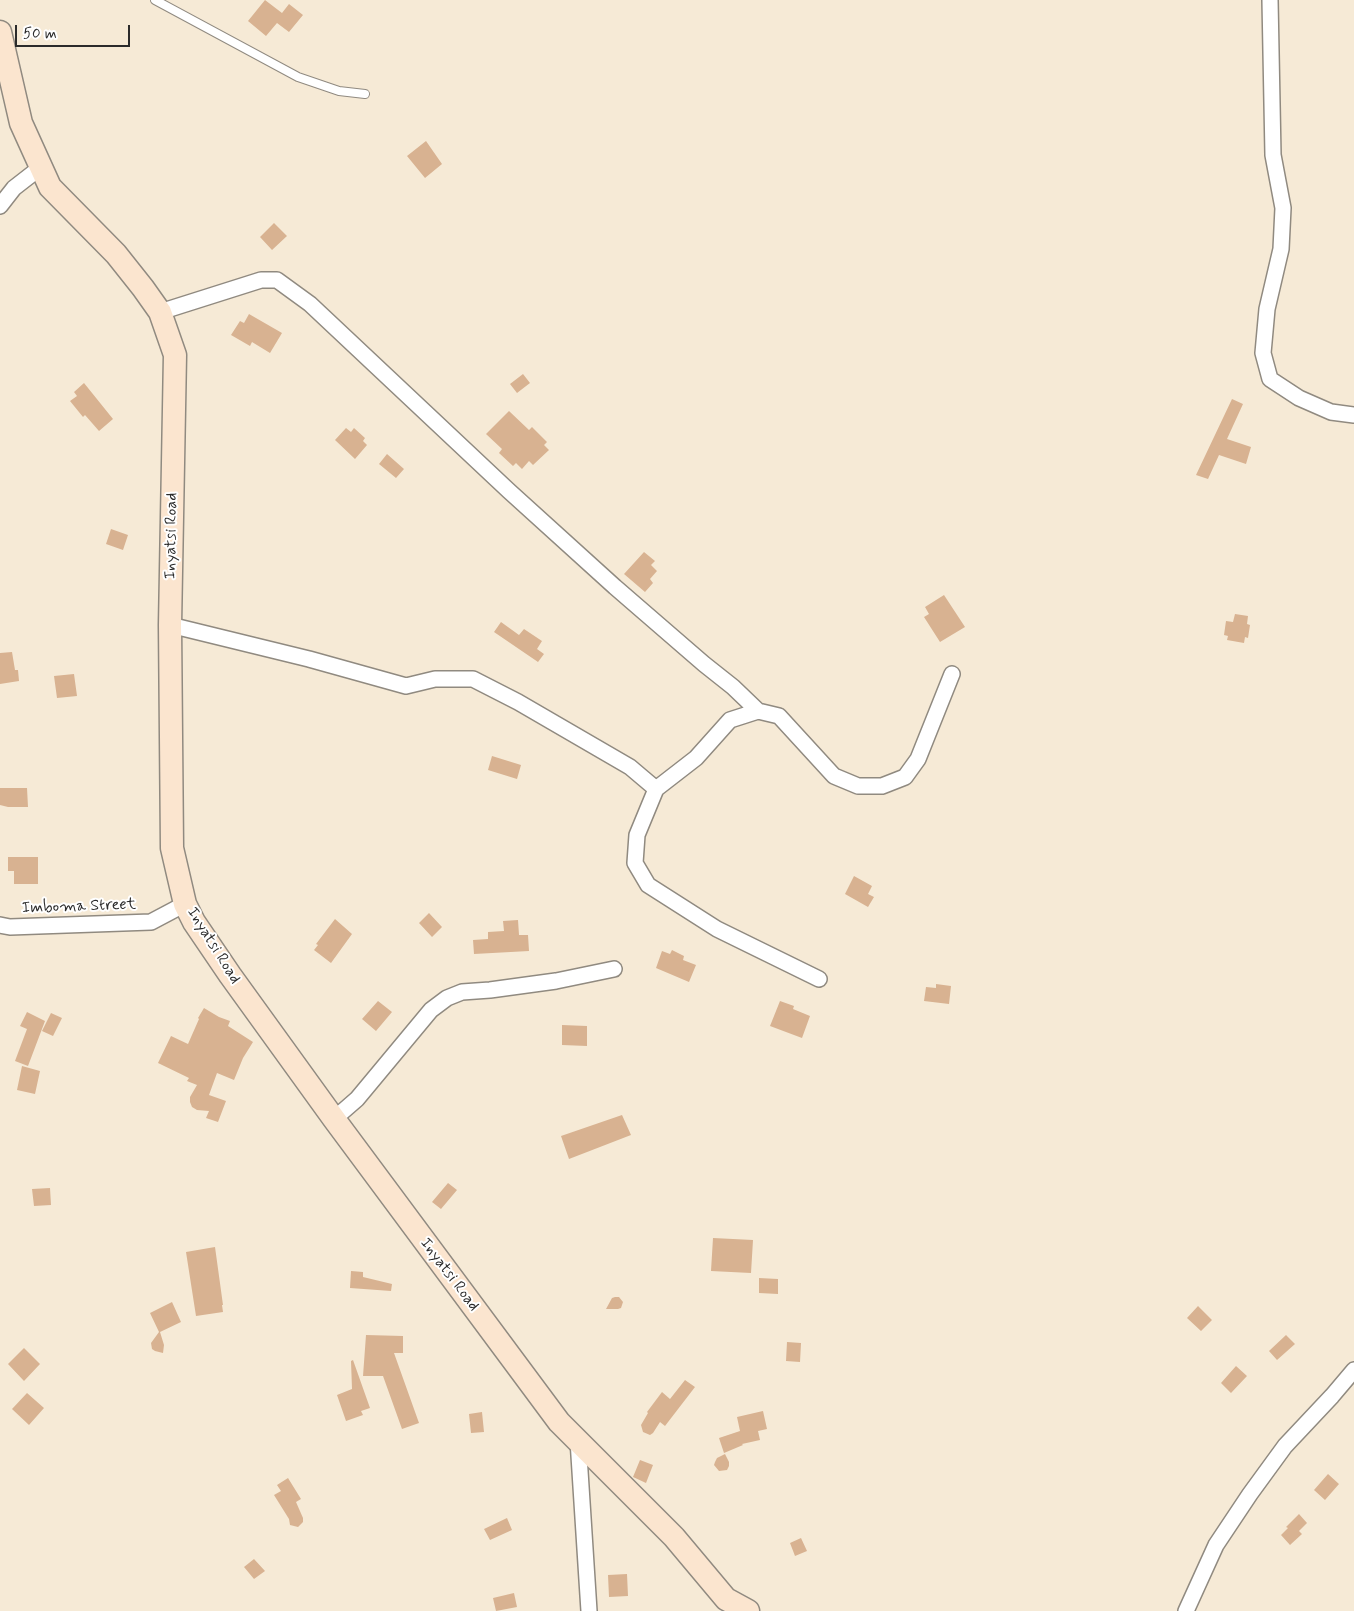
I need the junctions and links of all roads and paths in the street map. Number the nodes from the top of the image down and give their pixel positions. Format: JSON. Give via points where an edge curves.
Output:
{"nodes":[{"id":1,"x":155,"y":0,"type":"edge"},
{"id":2,"x":1270,"y":0,"type":"edge"},
{"id":3,"x":0,"y":32,"type":"edge"},
{"id":4,"x":365,"y":94,"type":"dead end"},
{"id":5,"x":41,"y":167,"type":"junction"},
{"id":6,"x":0,"y":206,"type":"edge"},
{"id":7,"x":160,"y":312,"type":"junction"},
{"id":8,"x":1354,"y":415,"type":"edge"},
{"id":9,"x":170,"y":625,"type":"junction"},
{"id":10,"x":952,"y":674,"type":"dead end"},
{"id":11,"x":758,"y":711,"type":"junction"},
{"id":12,"x":656,"y":789,"type":"junction"},
{"id":13,"x":185,"y":904,"type":"junction"},
{"id":14,"x":0,"y":925,"type":"edge"},
{"id":15,"x":614,"y":969,"type":"dead end"},
{"id":16,"x":819,"y":979,"type":"dead end"},
{"id":17,"x":334,"y":1119,"type":"junction"},
{"id":18,"x":1354,"y":1370,"type":"edge"},
{"id":19,"x":578,"y":1440,"type":"junction"},
{"id":20,"x":589,"y":1611,"type":"edge"},
{"id":21,"x":748,"y":1611,"type":"edge"},
{"id":22,"x":1186,"y":1611,"type":"edge"}],
"edges":[{"from":1,"to":4,"type":"lane","via":[[298,76],[339,91]]},
{"from":2,"to":8,"type":"street","via":[[1273,155],[1283,208],[1281,249],[1267,309],[1263,353],[1270,379],[1299,398],[1331,412]]},
{"from":3,"to":5,"type":"street","name":"Inyatsi Road","via":[[20,123]]},
{"from":5,"to":6,"type":"street","via":[[14,188]]},
{"from":5,"to":7,"type":"street","name":"Inyatsi Road","via":[[50,187],[116,254]]},
{"from":7,"to":9,"type":"street","name":"Inyatsi Road","via":[[175,354]]},
{"from":7,"to":11,"type":"street","via":[[261,280],[277,280],[310,304],[509,492]]},
{"from":9,"to":12,"type":"street","via":[[406,686],[434,679],[474,678],[630,767]]},
{"from":9,"to":13,"type":"street","name":"Inyatsi Road","via":[[172,848]]},
{"from":10,"to":11,"type":"street","via":[[918,759],[905,777],[882,786],[858,786],[834,776],[778,716]]},
{"from":11,"to":12,"type":"street","via":[[730,720],[696,758]]},
{"from":12,"to":16,"type":"street","via":[[636,835],[635,863],[648,885],[717,929]]},
{"from":13,"to":14,"type":"street","name":"Imboma Street","via":[[151,922]]},
{"from":13,"to":17,"type":"street","name":"Inyatsi Road","via":[[230,975]]},
{"from":15,"to":17,"type":"street","via":[[556,981],[462,992],[447,998],[432,1010],[357,1099]]},
{"from":17,"to":19,"type":"street","name":"Inyatsi Road","via":[[559,1422]]},
{"from":18,"to":22,"type":"street","via":[[1285,1446],[1250,1494],[1216,1545]]},
{"from":19,"to":20,"type":"street"},
{"from":19,"to":21,"type":"street","name":"Inyatsi Road","via":[[674,1537],[726,1599]]}]}
